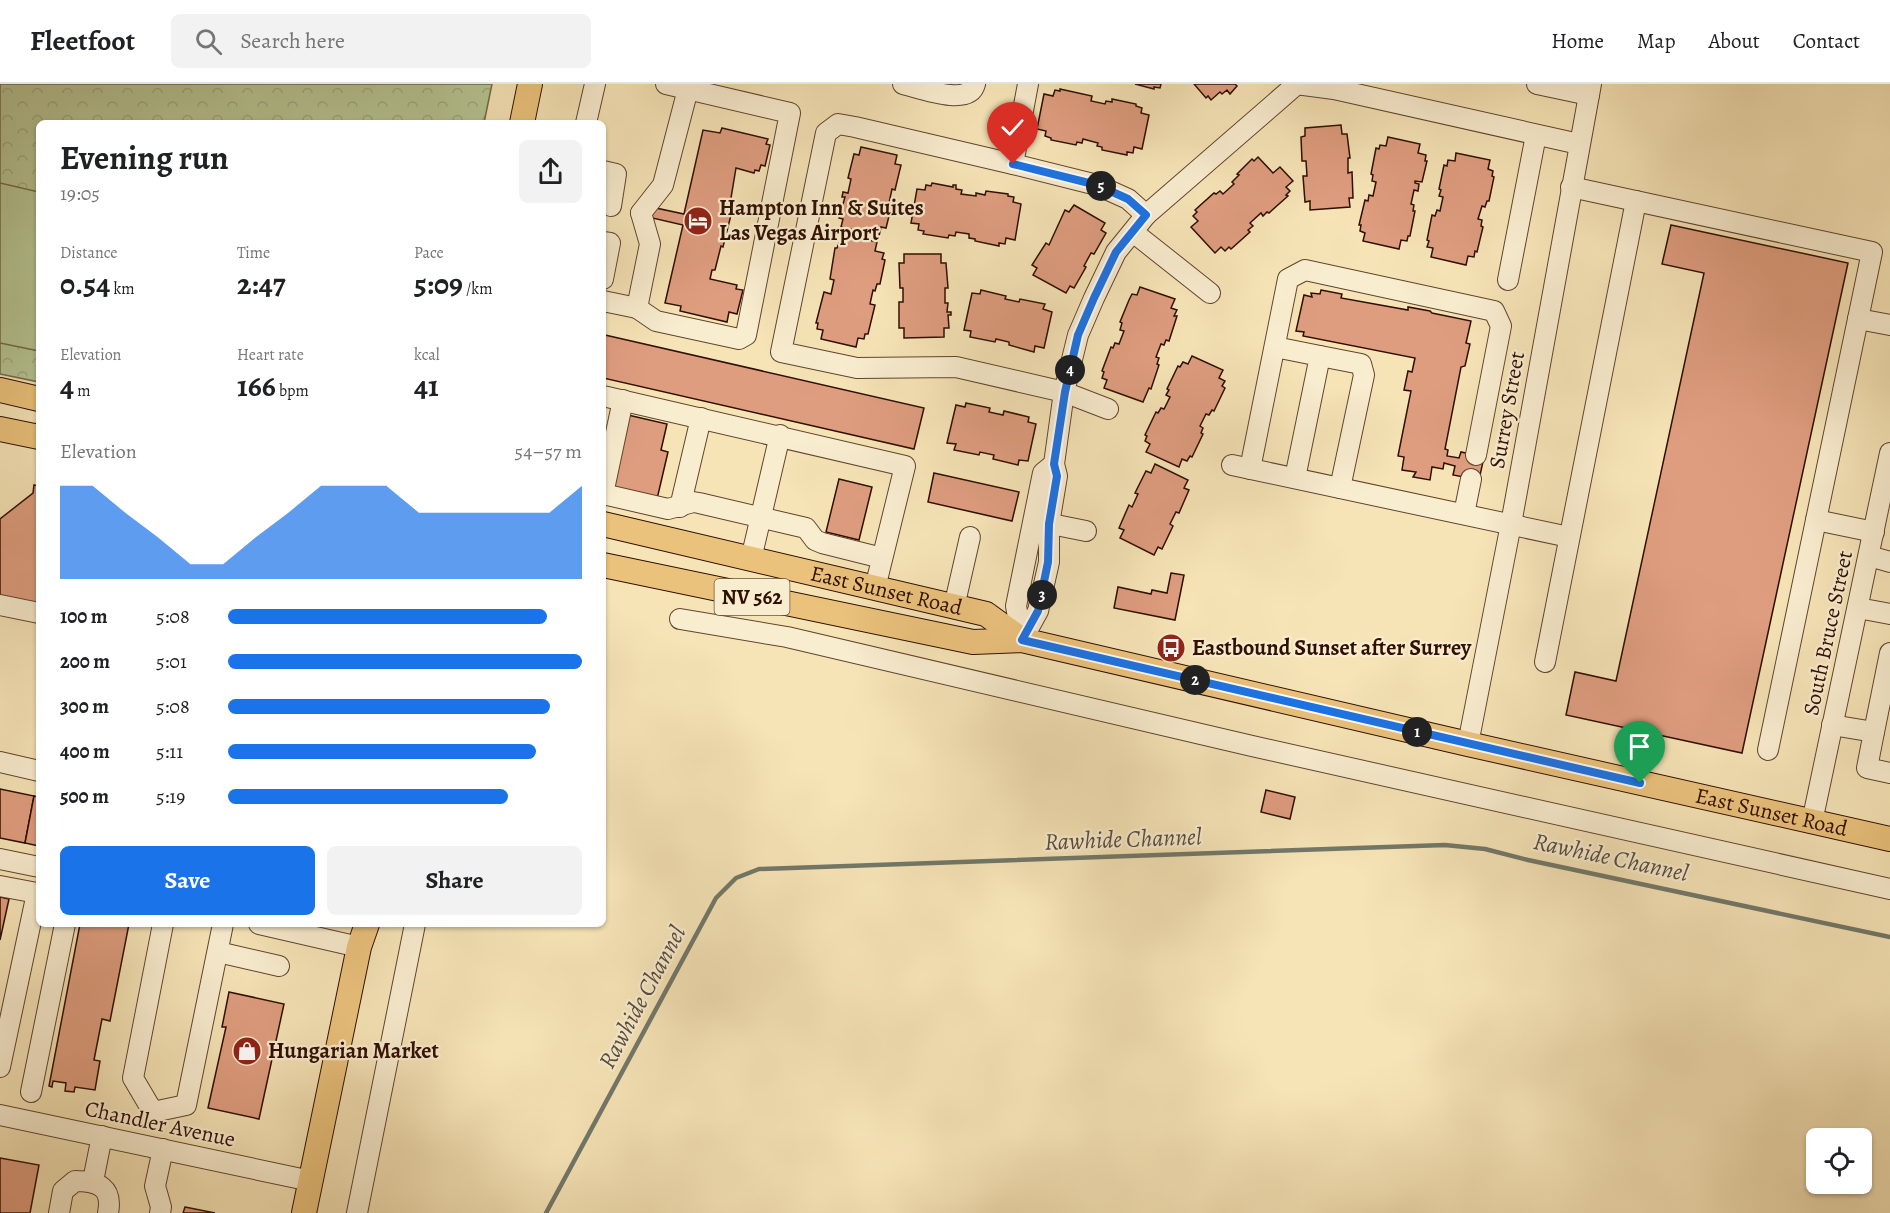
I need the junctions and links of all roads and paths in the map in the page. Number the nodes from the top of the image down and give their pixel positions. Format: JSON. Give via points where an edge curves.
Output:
{"nodes":[{"id":1,"x":530,"y":84,"type":"edge"},
{"id":2,"x":595,"y":84,"type":"edge"},
{"id":3,"x":666,"y":84,"type":"edge"},
{"id":4,"x":903,"y":84,"type":"edge"},
{"id":5,"x":975,"y":84,"type":"edge"},
{"id":6,"x":1028,"y":84,"type":"edge"},
{"id":7,"x":1296,"y":84,"type":"edge"},
{"id":8,"x":1548,"y":85,"type":"edge"},
{"id":9,"x":1334,"y":86,"type":"edge"},
{"id":10,"x":688,"y":89,"type":"junction"},
{"id":11,"x":1590,"y":90,"type":"edge"},
{"id":12,"x":523,"y":120,"type":"edge"},
{"id":13,"x":587,"y":120,"type":"edge"},
{"id":14,"x":1536,"y":135,"type":"junction"},
{"id":15,"x":1579,"y":144,"type":"junction"},
{"id":16,"x":1013,"y":164,"type":"junction"},
{"id":17,"x":606,"y":172,"type":"edge"},
{"id":18,"x":1571,"y":187,"type":"junction"},
{"id":19,"x":1636,"y":201,"type":"junction"},
{"id":20,"x":607,"y":206,"type":"edge"},
{"id":21,"x":641,"y":213,"type":"junction"},
{"id":22,"x":1146,"y":215,"type":"junction"},
{"id":23,"x":1133,"y":232,"type":"junction"},
{"id":24,"x":606,"y":242,"type":"edge"},
{"id":25,"x":606,"y":264,"type":"edge"},
{"id":26,"x":1508,"y":280,"type":"dead end"},
{"id":27,"x":1210,"y":293,"type":"dead end"},
{"id":28,"x":606,"y":302,"type":"edge"},
{"id":29,"x":637,"y":308,"type":"junction"},
{"id":30,"x":1858,"y":319,"type":"junction"},
{"id":31,"x":1890,"y":325,"type":"edge"},
{"id":32,"x":1275,"y":347,"type":"junction"},
{"id":33,"x":1320,"y":356,"type":"junction"},
{"id":34,"x":0,"y":390,"type":"edge"},
{"id":35,"x":1065,"y":392,"type":"junction"},
{"id":36,"x":606,"y":397,"type":"edge"},
{"id":37,"x":36,"y":398,"type":"edge"},
{"id":38,"x":623,"y":400,"type":"junction"},
{"id":39,"x":1108,"y":409,"type":"dead end"},
{"id":40,"x":701,"y":418,"type":"junction"},
{"id":41,"x":0,"y":429,"type":"edge"},
{"id":42,"x":780,"y":435,"type":"junction"},
{"id":43,"x":36,"y":436,"type":"edge"},
{"id":44,"x":1890,"y":453,"type":"edge"},
{"id":45,"x":1476,"y":455,"type":"dead end"},
{"id":46,"x":1295,"y":478,"type":"junction"},
{"id":47,"x":1471,"y":478,"type":"dead end"},
{"id":48,"x":606,"y":480,"type":"edge"},
{"id":49,"x":1340,"y":488,"type":"junction"},
{"id":50,"x":606,"y":495,"type":"edge"},
{"id":51,"x":680,"y":507,"type":"junction"},
{"id":52,"x":1464,"y":514,"type":"junction"},
{"id":53,"x":761,"y":516,"type":"junction"},
{"id":54,"x":1816,"y":520,"type":"junction"},
{"id":55,"x":1041,"y":522,"type":"junction"},
{"id":56,"x":1511,"y":524,"type":"junction"},
{"id":57,"x":606,"y":525,"type":"edge"},
{"id":58,"x":1086,"y":531,"type":"dead end"},
{"id":59,"x":1874,"y":532,"type":"junction"},
{"id":60,"x":970,"y":537,"type":"dead end"},
{"id":61,"x":1569,"y":537,"type":"junction"},
{"id":62,"x":1869,"y":556,"type":"junction"},
{"id":63,"x":882,"y":558,"type":"junction"},
{"id":64,"x":751,"y":559,"type":"junction"},
{"id":65,"x":1890,"y":562,"type":"edge"},
{"id":66,"x":606,"y":565,"type":"edge"},
{"id":67,"x":875,"y":588,"type":"junction"},
{"id":68,"x":0,"y":605,"type":"edge"},
{"id":69,"x":954,"y":607,"type":"junction"},
{"id":70,"x":1858,"y":608,"type":"junction"},
{"id":71,"x":36,"y":612,"type":"edge"},
{"id":72,"x":1890,"y":614,"type":"edge"},
{"id":73,"x":680,"y":620,"type":"dead end"},
{"id":74,"x":1022,"y":640,"type":"junction"},
{"id":75,"x":1890,"y":652,"type":"edge"},
{"id":76,"x":1545,"y":662,"type":"dead end"},
{"id":77,"x":1832,"y":725,"type":"junction"},
{"id":78,"x":1874,"y":732,"type":"junction"},
{"id":79,"x":1468,"y":744,"type":"junction"},
{"id":80,"x":1768,"y":750,"type":"dead end"},
{"id":81,"x":0,"y":762,"type":"edge"},
{"id":82,"x":36,"y":770,"type":"edge"},
{"id":83,"x":1890,"y":773,"type":"edge"},
{"id":84,"x":1812,"y":822,"type":"junction"},
{"id":85,"x":1890,"y":838,"type":"edge"},
{"id":86,"x":0,"y":859,"type":"edge"},
{"id":87,"x":36,"y":866,"type":"edge"},
{"id":88,"x":0,"y":886,"type":"edge"},
{"id":89,"x":1890,"y":889,"type":"edge"},
{"id":90,"x":36,"y":893,"type":"edge"},
{"id":91,"x":36,"y":898,"type":"edge"},
{"id":92,"x":64,"y":927,"type":"edge"},
{"id":93,"x":162,"y":927,"type":"edge"},
{"id":94,"x":222,"y":927,"type":"edge"},
{"id":95,"x":286,"y":927,"type":"edge"},
{"id":96,"x":414,"y":927,"type":"edge"},
{"id":97,"x":359,"y":935,"type":"edge"},
{"id":98,"x":218,"y":952,"type":"junction"},
{"id":99,"x":279,"y":966,"type":"dead end"},
{"id":100,"x":0,"y":1067,"type":"edge"},
{"id":101,"x":31,"y":1092,"type":"dead end"},
{"id":102,"x":153,"y":1112,"type":"junction"},
{"id":103,"x":0,"y":1115,"type":"edge"},
{"id":104,"x":102,"y":1136,"type":"junction"},
{"id":105,"x":154,"y":1147,"type":"junction"},
{"id":106,"x":93,"y":1181,"type":"junction"},
{"id":107,"x":311,"y":1181,"type":"junction"},
{"id":108,"x":59,"y":1213,"type":"edge"},
{"id":109,"x":108,"y":1213,"type":"edge"},
{"id":110,"x":160,"y":1213,"type":"edge"},
{"id":111,"x":304,"y":1213,"type":"edge"},
{"id":112,"x":357,"y":1213,"type":"edge"}],
"edges":[{"from":1,"to":12,"type":"main road"},
{"from":2,"to":13,"type":"street"},
{"from":3,"to":10,"type":"street"},
{"from":4,"to":5,"type":"street","via":[[958,97],[968,94]]},
{"from":6,"to":16,"type":"street"},
{"from":7,"to":9,"type":"street"},
{"from":7,"to":22,"type":"street"},
{"from":8,"to":11,"type":"street"},
{"from":9,"to":14,"type":"street"},
{"from":10,"to":21,"type":"street","via":[[663,186]]},
{"from":10,"to":29,"type":"street","via":[[790,113],[746,335],[739,339],[656,321]]},
{"from":11,"to":15,"type":"street","name":"Surrey Street"},
{"from":14,"to":15,"type":"street"},
{"from":14,"to":26,"type":"street"},
{"from":15,"to":18,"type":"street","name":"Surrey Street"},
{"from":16,"to":22,"type":"street","via":[[1097,185],[1128,199]]},
{"from":16,"to":35,"type":"street","via":[[838,124],[826,133],[781,352],[857,368],[956,367]]},
{"from":17,"to":20,"type":"street","via":[[616,174]]},
{"from":18,"to":19,"type":"street"},
{"from":18,"to":56,"type":"street","name":"Surrey Street"},
{"from":19,"to":30,"type":"street","via":[[1872,252]]},
{"from":19,"to":61,"type":"street"},
{"from":20,"to":21,"type":"street"},
{"from":21,"to":29,"type":"street","via":[[650,244]]},
{"from":22,"to":23,"type":"street"},
{"from":23,"to":27,"type":"street"},
{"from":23,"to":35,"type":"street","via":[[1116,252],[1078,335]]},
{"from":24,"to":25,"type":"street","via":[[610,243]]},
{"from":28,"to":29,"type":"street"},
{"from":30,"to":31,"type":"street"},
{"from":30,"to":54,"type":"street"},
{"from":32,"to":33,"type":"street"},
{"from":32,"to":45,"type":"street","via":[[1288,279],[1305,270],[1494,311],[1501,326]]},
{"from":32,"to":46,"type":"street","via":[[1241,467]]},
{"from":33,"to":46,"type":"street"},
{"from":33,"to":49,"type":"street","via":[[1361,364],[1364,375]]},
{"from":34,"to":37,"type":"main road"},
{"from":35,"to":39,"type":"street"},
{"from":35,"to":55,"type":"street","via":[[1054,464],[1044,473]]},
{"from":36,"to":38,"type":"street"},
{"from":38,"to":40,"type":"street"},
{"from":38,"to":48,"type":"street"},
{"from":40,"to":42,"type":"street"},
{"from":40,"to":51,"type":"street"},
{"from":41,"to":43,"type":"main road"},
{"from":42,"to":53,"type":"street"},
{"from":42,"to":63,"type":"street","via":[[905,466]]},
{"from":44,"to":59,"type":"street","name":"South Bruce Street"},
{"from":46,"to":49,"type":"street"},
{"from":47,"to":52,"type":"street"},
{"from":49,"to":52,"type":"street"},
{"from":50,"to":51,"type":"street","via":[[668,509]]},
{"from":51,"to":53,"type":"street","via":[[693,502]]},
{"from":52,"to":56,"type":"street"},
{"from":53,"to":63,"type":"street","via":[[806,528],[822,543]]},
{"from":53,"to":64,"type":"street"},
{"from":54,"to":59,"type":"street"},
{"from":54,"to":80,"type":"street"},
{"from":55,"to":58,"type":"street"},
{"from":55,"to":74,"type":"street","via":[[1016,606]]},
{"from":56,"to":61,"type":"street"},
{"from":56,"to":79,"type":"street","name":"Surrey Street"},
{"from":57,"to":64,"type":"main road","name":"East Sunset Road","number":"NV 562"},
{"from":59,"to":62,"type":"street","name":"South Bruce Street"},
{"from":60,"to":69,"type":"street"},
{"from":61,"to":76,"type":"street"},
{"from":62,"to":65,"type":"street"},
{"from":62,"to":70,"type":"street","name":"South Bruce Street"},
{"from":63,"to":67,"type":"street"},
{"from":64,"to":67,"type":"main road","name":"East Sunset Road","number":"NV 562"},
{"from":66,"to":74,"type":"main road","name":"East Sunset Road","number":"NV 562","via":[[973,642]]},
{"from":67,"to":69,"type":"main road","name":"East Sunset Road","number":"NV 562"},
{"from":68,"to":71,"type":"street"},
{"from":69,"to":74,"type":"main road","name":"East Sunset Road","number":"NV 562","via":[[986,614]]},
{"from":70,"to":72,"type":"street"},
{"from":70,"to":77,"type":"street","name":"South Bruce Street"},
{"from":73,"to":89,"type":"street","via":[[787,637]]},
{"from":74,"to":79,"type":"main road","name":"East Sunset Road","number":"NV 562"},
{"from":75,"to":78,"type":"street"},
{"from":77,"to":78,"type":"street"},
{"from":77,"to":84,"type":"street","name":"South Bruce Street"},
{"from":78,"to":83,"type":"street","via":[[1867,768]]},
{"from":79,"to":84,"type":"main road","name":"East Sunset Road","number":"NV 562"},
{"from":81,"to":82,"type":"street"},
{"from":84,"to":85,"type":"main road","name":"East Sunset Road","number":"NV 562"},
{"from":86,"to":87,"type":"street"},
{"from":88,"to":90,"type":"street"},
{"from":91,"to":100,"type":"street"},
{"from":92,"to":101,"type":"street"},
{"from":93,"to":102,"type":"street","via":[[133,1078]]},
{"from":94,"to":98,"type":"street"},
{"from":95,"to":97,"type":"street"},
{"from":96,"to":112,"type":"street"},
{"from":97,"to":107,"type":"main road"},
{"from":98,"to":99,"type":"street"},
{"from":98,"to":102,"type":"street","via":[[186,1105]]},
{"from":102,"to":105,"type":"street"},
{"from":103,"to":104,"type":"street","name":"Chandler Avenue"},
{"from":104,"to":105,"type":"street","name":"Chandler Avenue"},
{"from":104,"to":106,"type":"street"},
{"from":105,"to":107,"type":"street","name":"Chandler Avenue"},
{"from":105,"to":110,"type":"street"},
{"from":106,"to":108,"type":"street","via":[[75,1181],[63,1191]]},
{"from":106,"to":109,"type":"street","via":[[106,1190]]},
{"from":107,"to":111,"type":"main road"}]}
